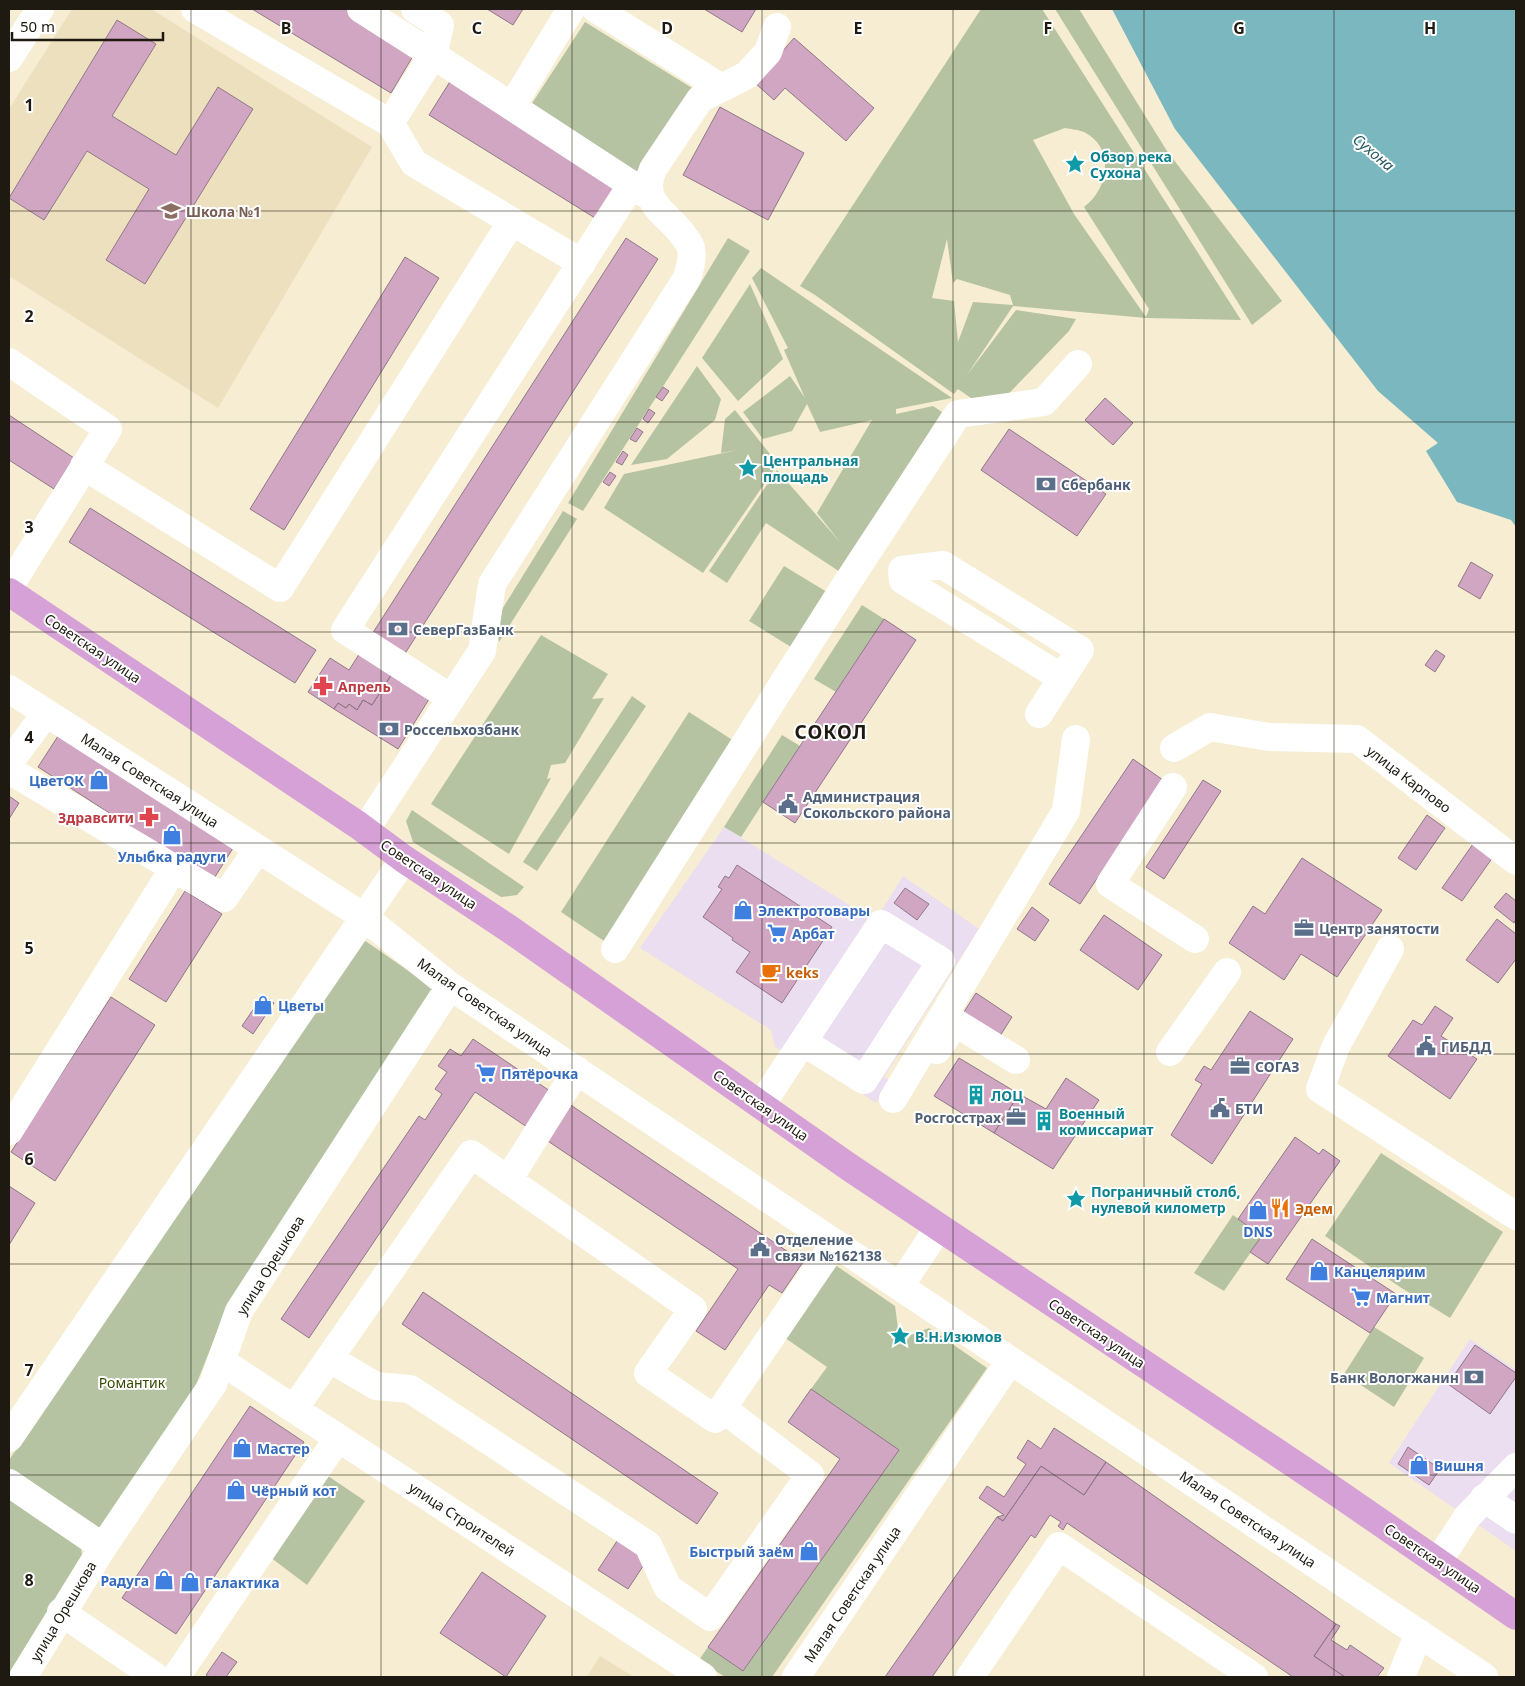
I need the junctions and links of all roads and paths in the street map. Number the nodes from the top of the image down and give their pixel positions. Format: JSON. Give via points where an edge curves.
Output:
{"nodes":[{"id":1,"x":40,"y":9,"type":"edge"},
{"id":2,"x":195,"y":9,"type":"edge"},
{"id":3,"x":361,"y":9,"type":"edge"},
{"id":4,"x":570,"y":9,"type":"edge"},
{"id":5,"x":596,"y":9,"type":"edge"},
{"id":6,"x":429,"y":12,"type":"edge"},
{"id":7,"x":777,"y":28,"type":"dead end"},
{"id":8,"x":433,"y":55,"type":"junction"},
{"id":9,"x":9,"y":58,"type":"edge"},
{"id":10,"x":722,"y":88,"type":"junction"},
{"id":11,"x":512,"y":106,"type":"junction"},
{"id":12,"x":390,"y":123,"type":"junction"},
{"id":13,"x":641,"y":190,"type":"junction"},
{"id":14,"x":512,"y":221,"type":"junction"},
{"id":15,"x":582,"y":263,"type":"junction"},
{"id":16,"x":9,"y":362,"type":"edge"},
{"id":17,"x":1078,"y":364,"type":"dead end"},
{"id":18,"x":84,"y":466,"type":"junction"},
{"id":19,"x":9,"y":587,"type":"edge"},
{"id":20,"x":9,"y":592,"type":"edge"},
{"id":21,"x":1062,"y":678,"type":"junction"},
{"id":22,"x":9,"y":689,"type":"edge"},
{"id":23,"x":451,"y":698,"type":"junction"},
{"id":24,"x":46,"y":712,"type":"junction"},
{"id":25,"x":1039,"y":714,"type":"dead end"},
{"id":26,"x":1076,"y":739,"type":"dead end"},
{"id":27,"x":1174,"y":748,"type":"dead end"},
{"id":28,"x":9,"y":764,"type":"edge"},
{"id":29,"x":9,"y":770,"type":"edge"},
{"id":30,"x":1173,"y":787,"type":"dead end"},
{"id":31,"x":365,"y":830,"type":"junction"},
{"id":32,"x":258,"y":849,"type":"junction"},
{"id":33,"x":404,"y":859,"type":"junction"},
{"id":34,"x":1516,"y":861,"type":"edge"},
{"id":35,"x":174,"y":868,"type":"junction"},
{"id":36,"x":364,"y":918,"type":"junction"},
{"id":37,"x":1194,"y":939,"type":"dead end"},
{"id":38,"x":615,"y":949,"type":"dead end"},
{"id":39,"x":1390,"y":949,"type":"dead end"},
{"id":40,"x":1227,"y":972,"type":"dead end"},
{"id":41,"x":450,"y":986,"type":"junction"},
{"id":42,"x":803,"y":1042,"type":"junction"},
{"id":43,"x":1170,"y":1052,"type":"dead end"},
{"id":44,"x":1016,"y":1060,"type":"dead end"},
{"id":45,"x":577,"y":1070,"type":"junction"},
{"id":46,"x":864,"y":1080,"type":"junction"},
{"id":47,"x":893,"y":1099,"type":"junction"},
{"id":48,"x":761,"y":1105,"type":"junction"},
{"id":49,"x":9,"y":1132,"type":"edge"},
{"id":50,"x":508,"y":1180,"type":"junction"},
{"id":51,"x":1516,"y":1216,"type":"edge"},
{"id":52,"x":939,"y":1227,"type":"junction"},
{"id":53,"x":835,"y":1243,"type":"junction"},
{"id":54,"x":900,"y":1286,"type":"junction"},
{"id":55,"x":330,"y":1358,"type":"junction"},
{"id":56,"x":222,"y":1361,"type":"junction"},
{"id":57,"x":1010,"y":1362,"type":"junction"},
{"id":58,"x":722,"y":1408,"type":"junction"},
{"id":59,"x":294,"y":1409,"type":"junction"},
{"id":60,"x":9,"y":1438,"type":"edge"},
{"id":61,"x":338,"y":1438,"type":"junction"},
{"id":62,"x":1516,"y":1466,"type":"edge"},
{"id":63,"x":9,"y":1483,"type":"edge"},
{"id":64,"x":1484,"y":1498,"type":"junction"},
{"id":65,"x":1516,"y":1520,"type":"edge"},
{"id":66,"x":103,"y":1547,"type":"junction"},
{"id":67,"x":1438,"y":1562,"type":"junction"},
{"id":68,"x":62,"y":1612,"type":"junction"},
{"id":69,"x":1516,"y":1616,"type":"edge"},
{"id":70,"x":1419,"y":1633,"type":"junction"},
{"id":71,"x":23,"y":1677,"type":"edge"},
{"id":72,"x":173,"y":1677,"type":"edge"},
{"id":73,"x":703,"y":1677,"type":"edge"},
{"id":74,"x":796,"y":1677,"type":"edge"},
{"id":75,"x":970,"y":1677,"type":"edge"},
{"id":76,"x":1254,"y":1677,"type":"edge"},
{"id":77,"x":1401,"y":1677,"type":"edge"},
{"id":78,"x":1484,"y":1677,"type":"edge"}],
"edges":[{"from":1,"to":9,"type":"street"},
{"from":2,"to":12,"type":"street"},
{"from":3,"to":8,"type":"street"},
{"from":4,"to":11,"type":"street"},
{"from":5,"to":10,"type":"street"},
{"from":6,"to":8,"type":"street","via":[[440,25]]},
{"from":7,"to":10,"type":"street","via":[[768,52],[747,75]]},
{"from":8,"to":11,"type":"street"},
{"from":8,"to":12,"type":"street"},
{"from":10,"to":13,"type":"street","via":[[700,99]]},
{"from":11,"to":13,"type":"street"},
{"from":12,"to":14,"type":"street","via":[[414,163]]},
{"from":13,"to":15,"type":"street"},
{"from":13,"to":23,"type":"street","via":[[691,246],[692,260],[686,278],[492,584],[482,651]]},
{"from":14,"to":15,"type":"street"},
{"from":14,"to":18,"type":"street","via":[[280,588]]},
{"from":15,"to":23,"type":"street","via":[[345,630]]},
{"from":16,"to":18,"type":"street","via":[[108,429]]},
{"from":17,"to":38,"type":"street","via":[[1044,402],[958,414],[844,586]]},
{"from":18,"to":19,"type":"street"},
{"from":20,"to":31,"type":"main road","name":"Советская улица"},
{"from":21,"to":21,"type":"street","via":[[1080,650],[943,565],[902,570],[902,580]]},
{"from":21,"to":25,"type":"street"},
{"from":22,"to":24,"type":"street","name":"Малая Советская улица"},
{"from":23,"to":31,"type":"street"},
{"from":24,"to":28,"type":"street"},
{"from":24,"to":32,"type":"street","name":"Малая Советская улица"},
{"from":26,"to":47,"type":"street","via":[[1066,810]]},
{"from":27,"to":34,"type":"street","name":"улица Карпово","via":[[1210,727],[1269,737],[1356,739]]},
{"from":29,"to":35,"type":"street"},
{"from":30,"to":37,"type":"street","via":[[1110,884]]},
{"from":31,"to":33,"type":"main road","name":"Советская улица"},
{"from":32,"to":35,"type":"street","via":[[224,898]]},
{"from":32,"to":36,"type":"street","name":"Малая Советская улица"},
{"from":33,"to":36,"type":"street"},
{"from":33,"to":48,"type":"main road","name":"Советская улица"},
{"from":35,"to":49,"type":"street"},
{"from":36,"to":41,"type":"street","name":"Малая Советская улица"},
{"from":36,"to":60,"type":"street"},
{"from":39,"to":51,"type":"street","via":[[1336,1046],[1320,1089]]},
{"from":40,"to":43,"type":"street"},
{"from":41,"to":45,"type":"street","name":"Малая Советская улица"},
{"from":41,"to":56,"type":"street","name":"улица Орешкова","via":[[239,1311]]},
{"from":42,"to":46,"type":"street"},
{"from":42,"to":46,"type":"street","via":[[881,924],[941,961]]},
{"from":42,"to":48,"type":"street"},
{"from":44,"to":47,"type":"street","via":[[956,1023],[896,1106]]},
{"from":45,"to":50,"type":"street"},
{"from":45,"to":53,"type":"street","name":"Малая Советская улица"},
{"from":46,"to":47,"type":"street"},
{"from":48,"to":52,"type":"main road","name":"Советская улица"},
{"from":50,"to":55,"type":"street","via":[[471,1154]]},
{"from":50,"to":58,"type":"street","via":[[693,1309],[648,1374],[714,1419]]},
{"from":52,"to":54,"type":"street"},
{"from":52,"to":67,"type":"main road","name":"Советская улица"},
{"from":53,"to":54,"type":"street","name":"Малая Советская улица"},
{"from":53,"to":58,"type":"street"},
{"from":54,"to":57,"type":"street","name":"Малая Советская улица"},
{"from":55,"to":58,"type":"street","via":[[376,1386],[410,1389],[648,1545],[668,1588],[710,1617],[810,1475]]},
{"from":55,"to":59,"type":"street"},
{"from":56,"to":59,"type":"street","name":"улица Строителей"},
{"from":56,"to":66,"type":"street","name":"улица Орешкова","via":[[213,1384]]},
{"from":57,"to":70,"type":"street","name":"Малая Советская улица"},
{"from":57,"to":74,"type":"street","name":"Малая Советская улица"},
{"from":59,"to":61,"type":"street","name":"улица Строителей"},
{"from":61,"to":72,"type":"street"},
{"from":61,"to":73,"type":"street","name":"улица Строителей"},
{"from":62,"to":64,"type":"street"},
{"from":63,"to":66,"type":"street"},
{"from":64,"to":65,"type":"street"},
{"from":64,"to":67,"type":"street","via":[[1467,1517]]},
{"from":66,"to":68,"type":"street","name":"улица Орешкова"},
{"from":67,"to":69,"type":"main road","name":"Советская улица"},
{"from":68,"to":71,"type":"street","name":"улица Орешкова"},
{"from":68,"to":72,"type":"street"},
{"from":70,"to":77,"type":"street"},
{"from":70,"to":78,"type":"street","name":"Малая Советская улица"},
{"from":75,"to":76,"type":"street","via":[[1060,1546]]}]}
